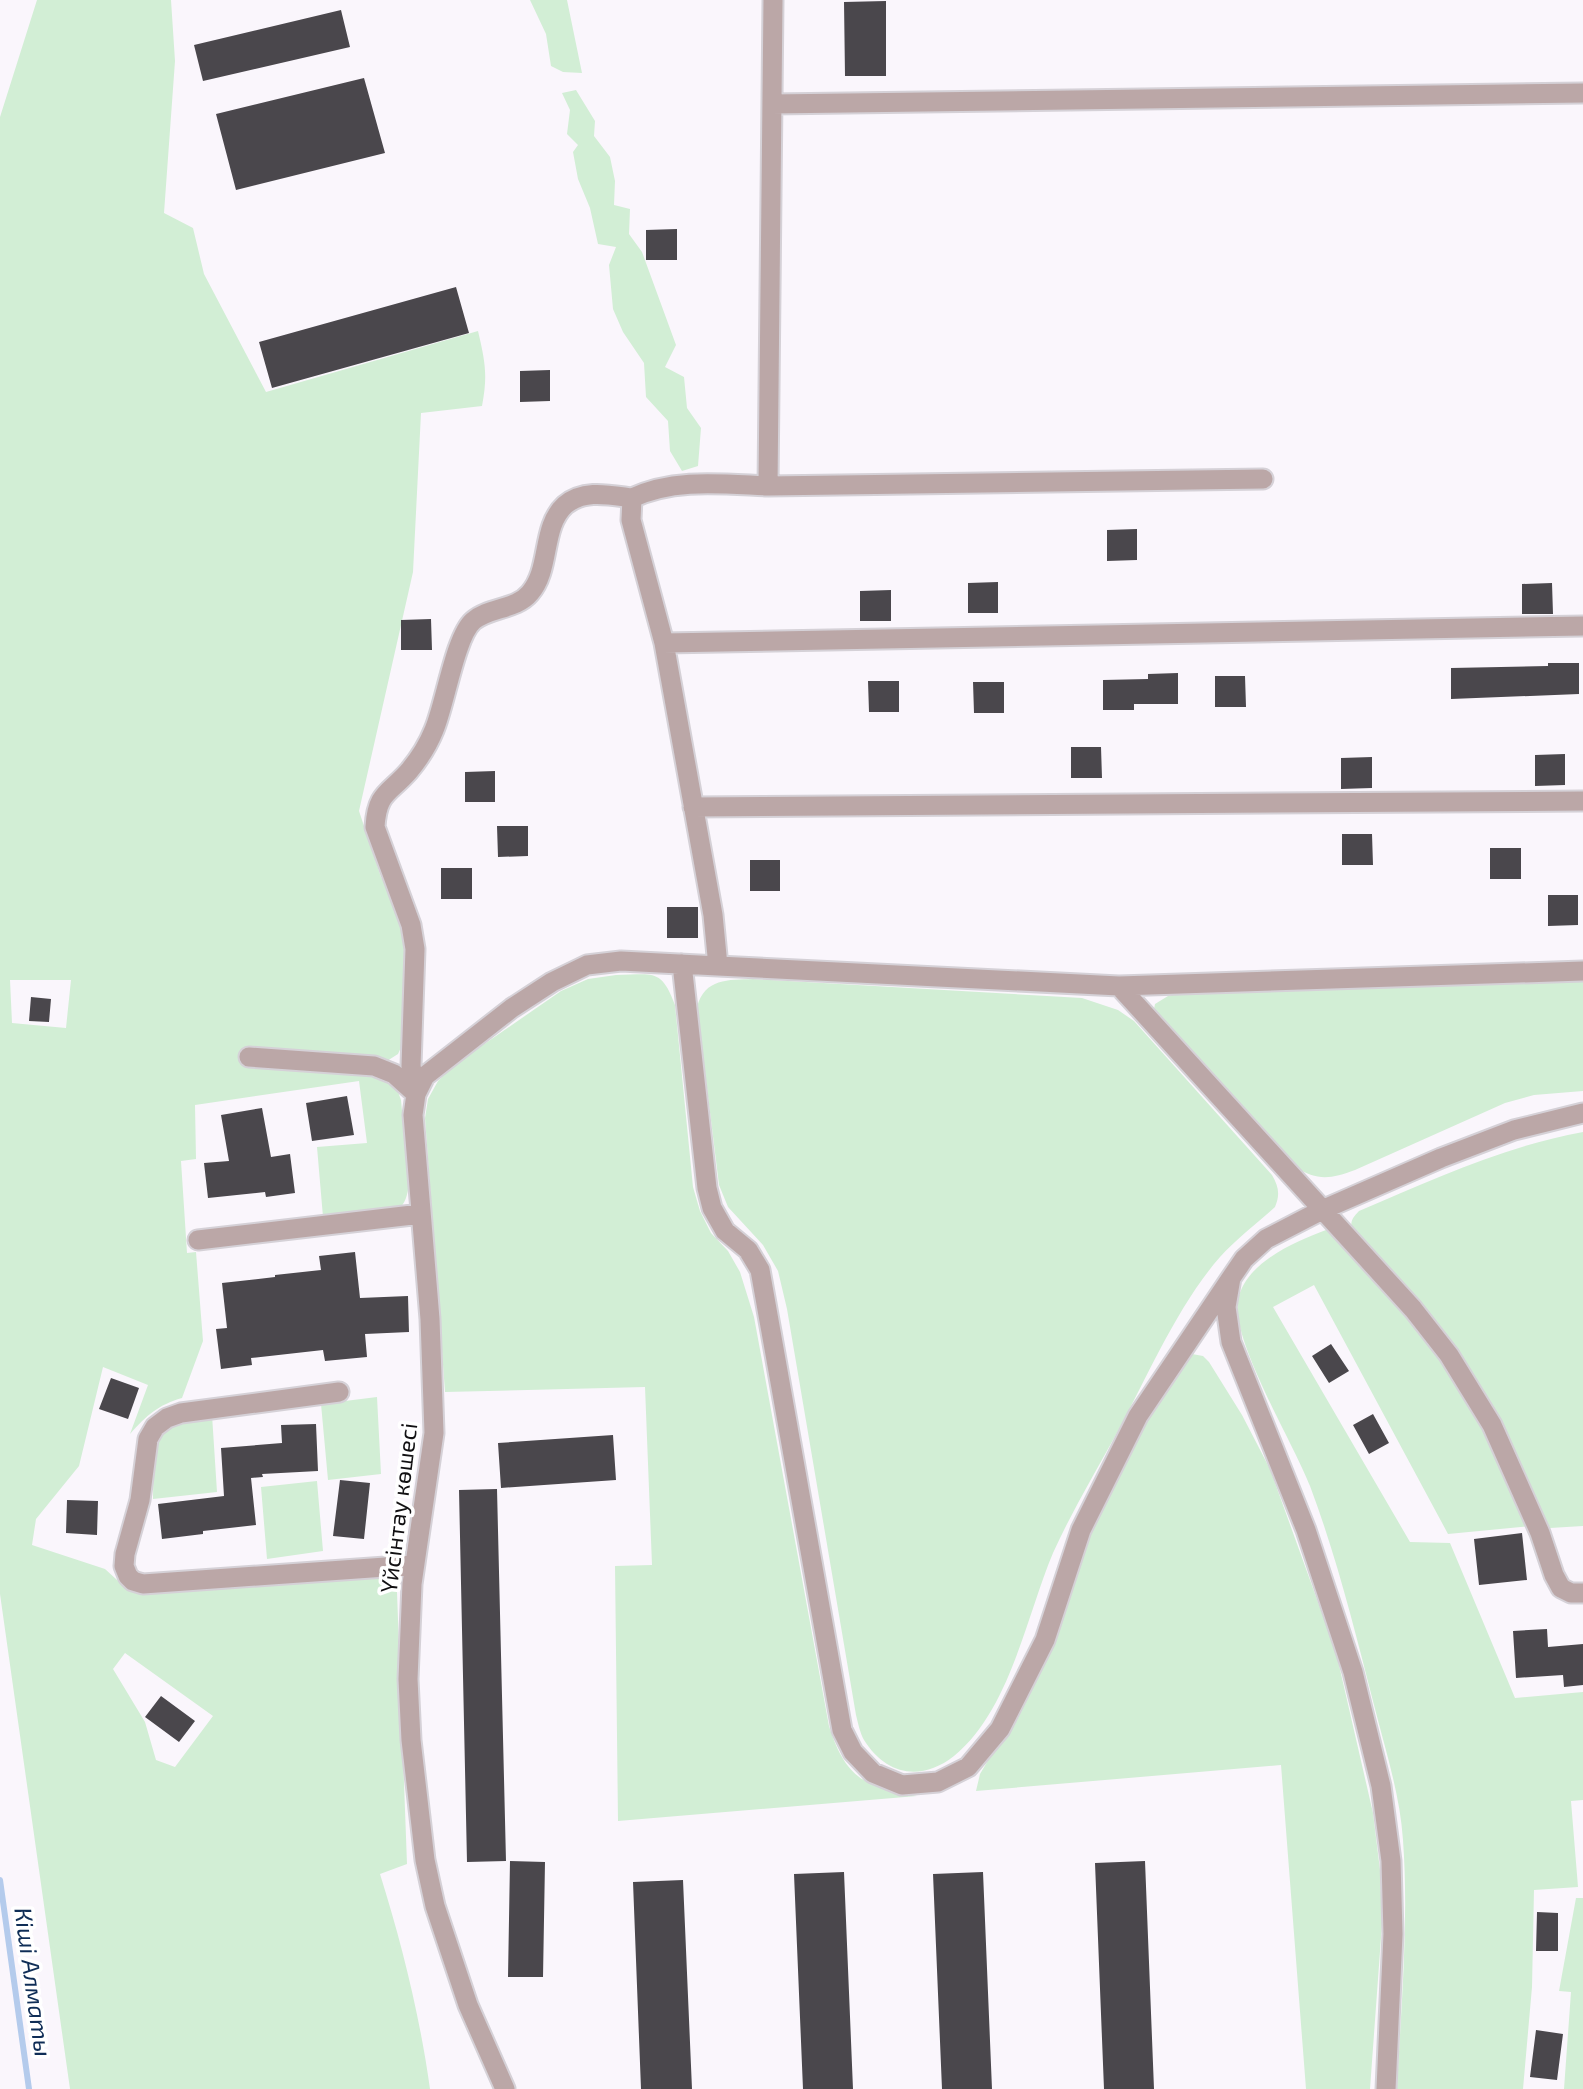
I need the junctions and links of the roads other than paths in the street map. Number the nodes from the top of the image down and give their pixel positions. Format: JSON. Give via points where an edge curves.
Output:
{"nodes":[{"id":1,"x":773,"y":0,"type":"edge"},
{"id":2,"x":1583,"y":93,"type":"edge"},
{"id":3,"x":772,"y":104,"type":"junction"},
{"id":4,"x":1263,"y":479,"type":"dead end"},
{"id":5,"x":768,"y":486,"type":"junction"},
{"id":6,"x":632,"y":498,"type":"junction"},
{"id":7,"x":1583,"y":626,"type":"edge"},
{"id":8,"x":664,"y":643,"type":"junction"},
{"id":9,"x":1583,"y":801,"type":"edge"},
{"id":10,"x":694,"y":807,"type":"junction"},
{"id":11,"x":682,"y":964,"type":"junction"},
{"id":12,"x":718,"y":966,"type":"junction"},
{"id":13,"x":1583,"y":971,"type":"edge"},
{"id":14,"x":1119,"y":986,"type":"junction"},
{"id":15,"x":249,"y":1056,"type":"dead end"},
{"id":16,"x":416,"y":1094,"type":"junction"},
{"id":17,"x":1583,"y":1113,"type":"edge"},
{"id":18,"x":1322,"y":1210,"type":"junction"},
{"id":19,"x":421,"y":1214,"type":"junction"},
{"id":20,"x":198,"y":1240,"type":"dead end"},
{"id":21,"x":1231,"y":1278,"type":"junction"},
{"id":22,"x":339,"y":1392,"type":"dead end"},
{"id":23,"x":414,"y":1565,"type":"junction"},
{"id":24,"x":1583,"y":1593,"type":"edge"},
{"id":25,"x":505,"y":2089,"type":"edge"},
{"id":26,"x":1386,"y":2089,"type":"edge"}],
"edges":[{"from":1,"to":3,"type":"street"},
{"from":2,"to":3,"type":"street"},
{"from":3,"to":5,"type":"street"},
{"from":4,"to":5,"type":"street"},
{"from":5,"to":6,"type":"street","via":[[698,483],[649,489]]},
{"from":6,"to":8,"type":"street","via":[[631,520]]},
{"from":6,"to":16,"type":"street","name":"Үйсінтау көшесі","via":[[596,494],[564,506],[530,593],[474,621],[463,636],[424,751],[383,795],[376,813],[375,827],[411,925],[415,949],[411,1066]]},
{"from":7,"to":8,"type":"street"},
{"from":8,"to":10,"type":"street"},
{"from":9,"to":10,"type":"street"},
{"from":10,"to":12,"type":"street"},
{"from":11,"to":12,"type":"street"},
{"from":11,"to":16,"type":"street","via":[[621,961],[587,965],[552,982],[425,1076]]},
{"from":11,"to":21,"type":"street","via":[[707,1188],[712,1208],[726,1231],[748,1250],[760,1270],[842,1730],[853,1752],[873,1773],[902,1785],[938,1782],[968,1767],[1000,1729],[1045,1640],[1081,1530],[1138,1416]]},
{"from":12,"to":14,"type":"street"},
{"from":13,"to":14,"type":"street"},
{"from":14,"to":18,"type":"street"},
{"from":15,"to":16,"type":"street","via":[[374,1066],[394,1074]]},
{"from":16,"to":19,"type":"street","name":"Үйсінтау көшесі","via":[[413,1115]]},
{"from":17,"to":18,"type":"street","via":[[1514,1130]]},
{"from":18,"to":21,"type":"street","via":[[1266,1239]]},
{"from":18,"to":24,"type":"street","via":[[1449,1355],[1492,1425],[1561,1588]]},
{"from":19,"to":20,"type":"street"},
{"from":19,"to":23,"type":"street","name":"Үйсінтау көшесі","via":[[434,1433]]},
{"from":21,"to":26,"type":"street","via":[[1226,1307],[1231,1342],[1306,1530],[1353,1672],[1381,1786],[1391,1861],[1393,1934]]},
{"from":22,"to":23,"type":"street","via":[[181,1413],[155,1427],[148,1439],[140,1500],[125,1554],[128,1576],[143,1584]]},
{"from":23,"to":25,"type":"street","name":"Үйсінтау көшесі","via":[[408,1679],[425,1860],[468,2005]]}]}
